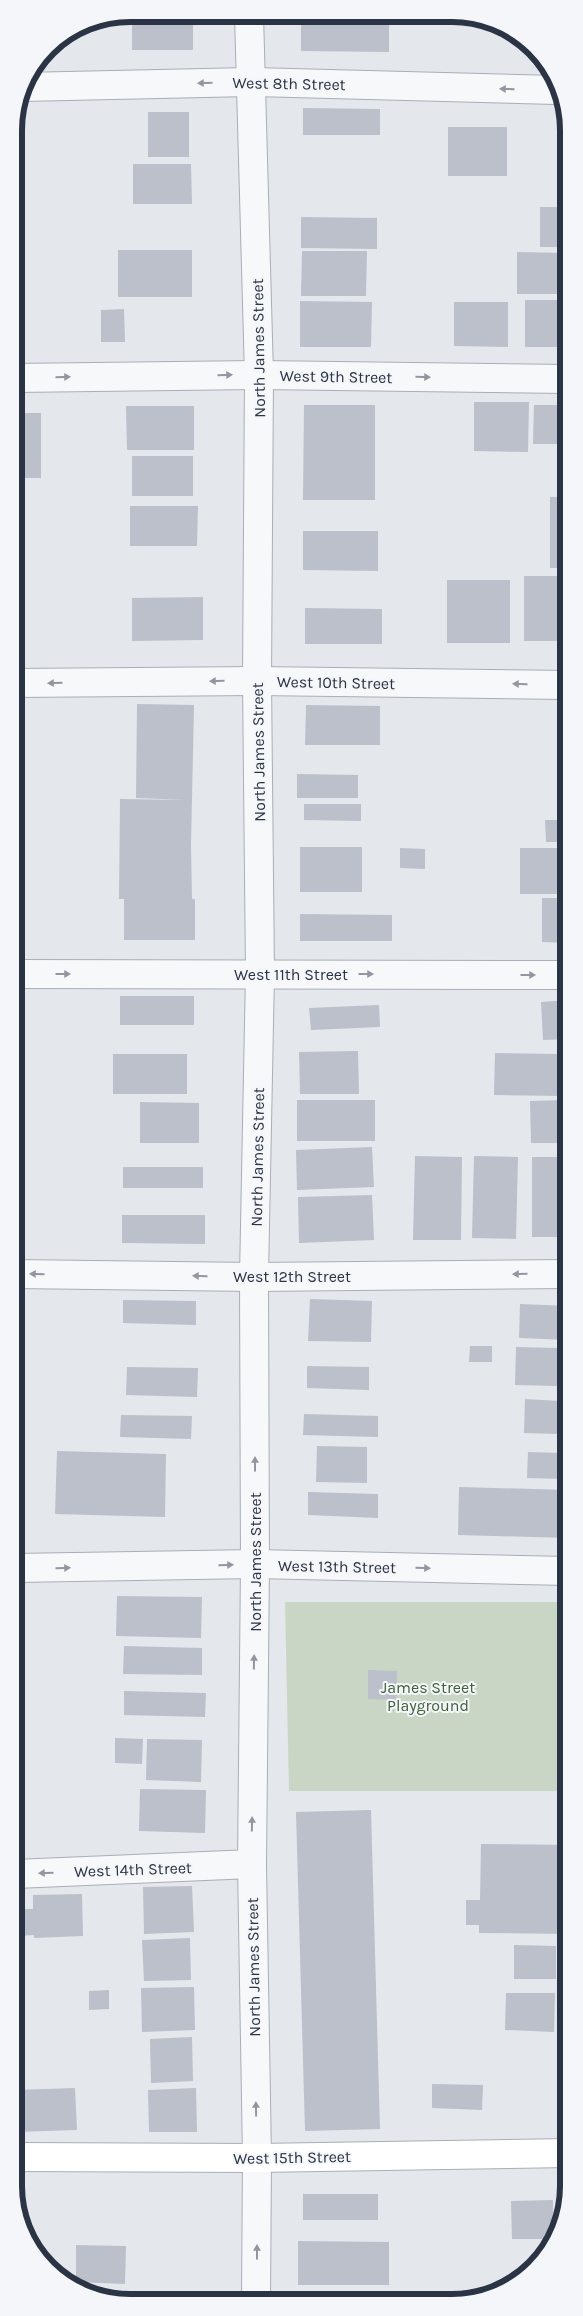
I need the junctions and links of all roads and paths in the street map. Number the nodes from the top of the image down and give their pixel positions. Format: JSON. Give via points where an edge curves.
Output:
{"nodes":[{"id":1,"x":249,"y":23,"type":"edge"},
{"id":2,"x":250,"y":82,"type":"junction"},
{"id":3,"x":32,"y":87,"type":"edge"},
{"id":4,"x":552,"y":90,"type":"edge"},
{"id":5,"x":259,"y":375,"type":"junction"},
{"id":6,"x":23,"y":378,"type":"edge"},
{"id":7,"x":560,"y":379,"type":"edge"},
{"id":8,"x":257,"y":681,"type":"junction"},
{"id":9,"x":23,"y":683,"type":"edge"},
{"id":10,"x":560,"y":685,"type":"edge"},
{"id":11,"x":23,"y":974,"type":"edge"},
{"id":12,"x":260,"y":974,"type":"junction"},
{"id":13,"x":560,"y":975,"type":"edge"},
{"id":14,"x":22,"y":1274,"type":"edge"},
{"id":15,"x":560,"y":1274,"type":"edge"},
{"id":16,"x":254,"y":1277,"type":"junction"},
{"id":17,"x":255,"y":1564,"type":"junction"},
{"id":18,"x":22,"y":1568,"type":"edge"},
{"id":19,"x":560,"y":1571,"type":"edge"},
{"id":20,"x":252,"y":1864,"type":"junction"},
{"id":21,"x":22,"y":1874,"type":"edge"},
{"id":22,"x":560,"y":2153,"type":"edge"},
{"id":23,"x":22,"y":2157,"type":"edge"},
{"id":24,"x":257,"y":2158,"type":"junction"},
{"id":25,"x":256,"y":2294,"type":"edge"}],
"edges":[{"from":1,"to":2,"type":"street","name":"North James Street"},
{"from":2,"to":3,"type":"street","name":"West 8th Street","one_way":true},
{"from":4,"to":2,"type":"street","name":"West 8th Street","one_way":true},
{"from":2,"to":5,"type":"street","name":"North James Street"},
{"from":6,"to":5,"type":"street","name":"West 9th Street","one_way":true},
{"from":5,"to":7,"type":"street","name":"West 9th Street","one_way":true},
{"from":5,"to":8,"type":"street","name":"North James Street"},
{"from":8,"to":9,"type":"street","name":"West 10th Street","one_way":true},
{"from":10,"to":8,"type":"street","name":"West 10th Street","one_way":true},
{"from":8,"to":12,"type":"street","name":"North James Street"},
{"from":11,"to":12,"type":"street","name":"West 11th Street","one_way":true},
{"from":12,"to":13,"type":"street","name":"West 11th Street","one_way":true},
{"from":12,"to":16,"type":"street","name":"North James Street"},
{"from":16,"to":14,"type":"street","name":"West 12th Street","one_way":true},
{"from":15,"to":16,"type":"street","name":"West 12th Street","one_way":true},
{"from":17,"to":16,"type":"street","name":"North James Street","one_way":true},
{"from":18,"to":17,"type":"street","name":"West 13th Street","one_way":true},
{"from":17,"to":19,"type":"street","name":"West 13th Street","one_way":true},
{"from":20,"to":17,"type":"street","name":"North James Street","one_way":true},
{"from":20,"to":21,"type":"street","name":"West 14th Street","one_way":true},
{"from":24,"to":20,"type":"street","name":"North James Street","one_way":true},
{"from":22,"to":24,"type":"main road","name":"West 15th Street"},
{"from":23,"to":24,"type":"main road","name":"West 15th Street"},
{"from":25,"to":24,"type":"street","name":"North James Street","one_way":true}]}
